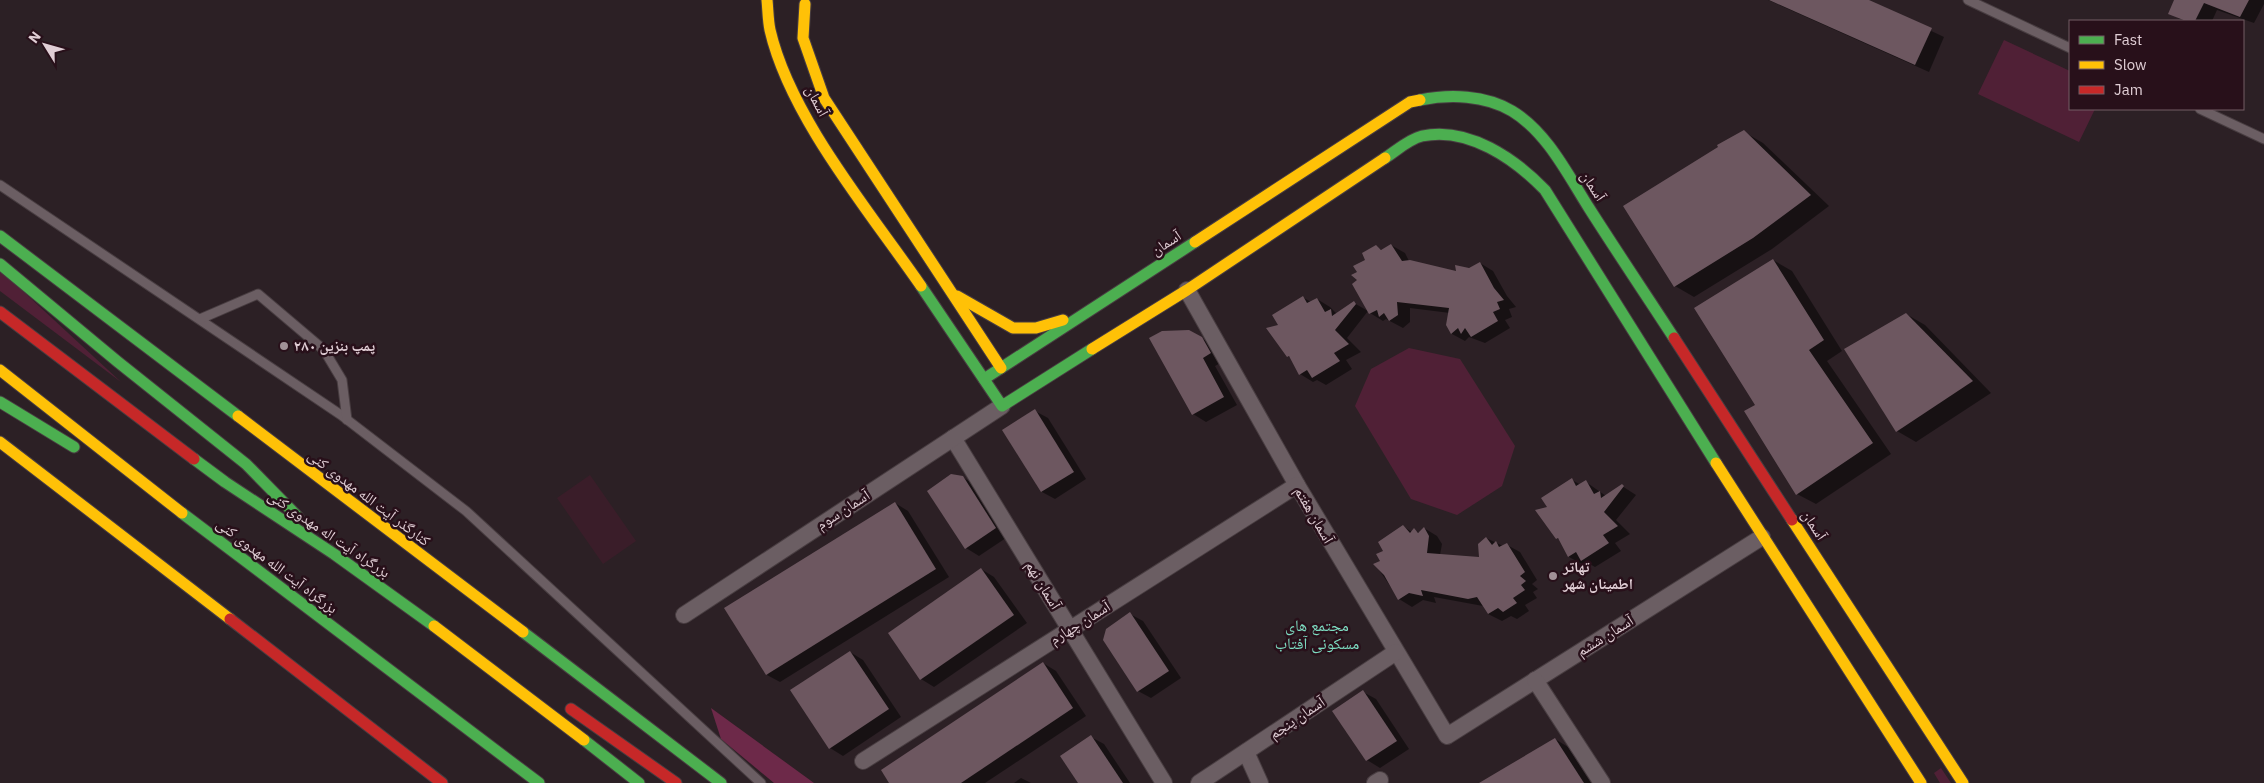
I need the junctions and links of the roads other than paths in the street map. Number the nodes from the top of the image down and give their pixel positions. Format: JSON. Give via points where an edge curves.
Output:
{"nodes":[{"id":1,"x":768,"y":0,"type":"edge"},
{"id":2,"x":1968,"y":0,"type":"edge"},
{"id":3,"x":803,"y":1,"type":"edge"},
{"id":4,"x":2069,"y":48,"type":"edge"},
{"id":5,"x":2202,"y":110,"type":"edge"},
{"id":6,"x":2264,"y":139,"type":"edge"},
{"id":7,"x":0,"y":185,"type":"edge"},
{"id":8,"x":0,"y":236,"type":"edge"},
{"id":9,"x":0,"y":264,"type":"edge"},
{"id":10,"x":1187,"y":290,"type":"junction"},
{"id":11,"x":951,"y":292,"type":"junction"},
{"id":12,"x":0,"y":312,"type":"edge"},
{"id":13,"x":1084,"y":314,"type":"junction"},
{"id":14,"x":200,"y":319,"type":"junction"},
{"id":15,"x":1001,"y":368,"type":"junction"},
{"id":16,"x":0,"y":370,"type":"edge"},
{"id":17,"x":984,"y":379,"type":"junction"},
{"id":18,"x":0,"y":402,"type":"edge"},
{"id":19,"x":1002,"y":406,"type":"junction"},
{"id":20,"x":347,"y":420,"type":"junction"},
{"id":21,"x":953,"y":438,"type":"junction"},
{"id":22,"x":0,"y":442,"type":"edge"},
{"id":23,"x":1297,"y":485,"type":"junction"},
{"id":24,"x":172,"y":505,"type":"junction"},
{"id":25,"x":1762,"y":537,"type":"junction"},
{"id":26,"x":334,"y":554,"type":"junction"},
{"id":27,"x":684,"y":615,"type":"dead end"},
{"id":28,"x":1070,"y":629,"type":"junction"},
{"id":29,"x":472,"y":652,"type":"junction"},
{"id":30,"x":1396,"y":652,"type":"junction"},
{"id":31,"x":515,"y":672,"type":"dead end"},
{"id":32,"x":1535,"y":680,"type":"junction"},
{"id":33,"x":562,"y":703,"type":"dead end"},
{"id":34,"x":1447,"y":736,"type":"joint"},
{"id":35,"x":1246,"y":752,"type":"junction"},
{"id":36,"x":508,"y":761,"type":"junction"},
{"id":37,"x":863,"y":761,"type":"dead end"},
{"id":38,"x":442,"y":783,"type":"edge"},
{"id":39,"x":528,"y":783,"type":"edge"},
{"id":40,"x":539,"y":783,"type":"edge"},
{"id":41,"x":639,"y":783,"type":"edge"},
{"id":42,"x":676,"y":783,"type":"edge"},
{"id":43,"x":721,"y":783,"type":"edge"},
{"id":44,"x":761,"y":783,"type":"edge"},
{"id":45,"x":1164,"y":783,"type":"edge"},
{"id":46,"x":1199,"y":783,"type":"edge"},
{"id":47,"x":1260,"y":783,"type":"edge"},
{"id":48,"x":1602,"y":783,"type":"edge"},
{"id":49,"x":1921,"y":783,"type":"edge"},
{"id":50,"x":1963,"y":783,"type":"edge"}],
"edges":[{"from":1,"to":17,"type":"main road","name":"آسمان","via":[[766,17],[775,48],[804,114]]},
{"from":2,"to":4,"type":"lane"},
{"from":3,"to":11,"type":"main road","name":"آسمان","via":[[803,38],[824,98]]},
{"from":5,"to":6,"type":"lane"},
{"from":7,"to":14,"type":"lane"},
{"from":8,"to":43,"type":"main road","name":"کنارگذر آیت الله مهدوی کنی"},
{"from":9,"to":26,"type":"main road","via":[[246,464]]},
{"from":10,"to":19,"type":"main road"},
{"from":10,"to":23,"type":"street","name":"آسمان هفتم"},
{"from":10,"to":25,"type":"main road","via":[[1422,136],[1452,137],[1499,151],[1531,174],[1545,190]]},
{"from":11,"to":13,"type":"main road","via":[[1013,328],[1036,328]]},
{"from":11,"to":15,"type":"main road","name":"آسمان"},
{"from":12,"to":26,"type":"main road","name":"بزرگراه آیت اله مهدوی کنی","via":[[225,482]]},
{"from":13,"to":15,"type":"main road","name":"آسمان"},
{"from":13,"to":50,"type":"main road","name":"آسمان","via":[[1410,102],[1454,95],[1504,106],[1525,119],[1556,157]]},
{"from":14,"to":20,"type":"lane"},
{"from":14,"to":20,"type":"lane","via":[[258,294],[324,350],[342,380]]},
{"from":15,"to":17,"type":"main road","name":"آسمان"},
{"from":16,"to":24,"type":"main road","name":"بزرگراه آیت الله مهدوی کنی"},
{"from":17,"to":19,"type":"main road","name":"آسمان"},
{"from":18,"to":24,"type":"main road"},
{"from":19,"to":21,"type":"street","name":"آسمان سوم"},
{"from":20,"to":44,"type":"lane","via":[[466,511]]},
{"from":21,"to":27,"type":"street","name":"آسمان سوم"},
{"from":21,"to":28,"type":"street","name":"آسمان نهم"},
{"from":22,"to":38,"type":"main road"},
{"from":23,"to":28,"type":"street","name":"آسمان چهارم"},
{"from":23,"to":30,"type":"street","name":"آسمان هفتم"},
{"from":24,"to":36,"type":"main road","name":"بزرگراه آیت الله مهدوی کنی"},
{"from":25,"to":32,"type":"street","name":"آسمان ششم"},
{"from":25,"to":49,"type":"main road"},
{"from":26,"to":29,"type":"main road","name":"بزرگراه آیت اله مهدوی کنی"},
{"from":28,"to":37,"type":"street","name":"آسمان چهارم"},
{"from":28,"to":45,"type":"street","name":"آسمان نهم"},
{"from":29,"to":31,"type":"main road"},
{"from":29,"to":41,"type":"main road","name":"بزرگراه آیت اله مهدوی کنی"},
{"from":30,"to":34,"type":"street","name":"آسمان هفتم"},
{"from":30,"to":35,"type":"street","name":"آسمان پنجم"},
{"from":32,"to":34,"type":"street","name":"آسمان ششم"},
{"from":32,"to":48,"type":"street"},
{"from":33,"to":42,"type":"main road"},
{"from":35,"to":46,"type":"street","name":"آسمان پنجم"},
{"from":35,"to":47,"type":"street"},
{"from":36,"to":39,"type":"main road"},
{"from":36,"to":40,"type":"main road","name":"بزرگراه آیت الله مهدوی کنی"}]}
